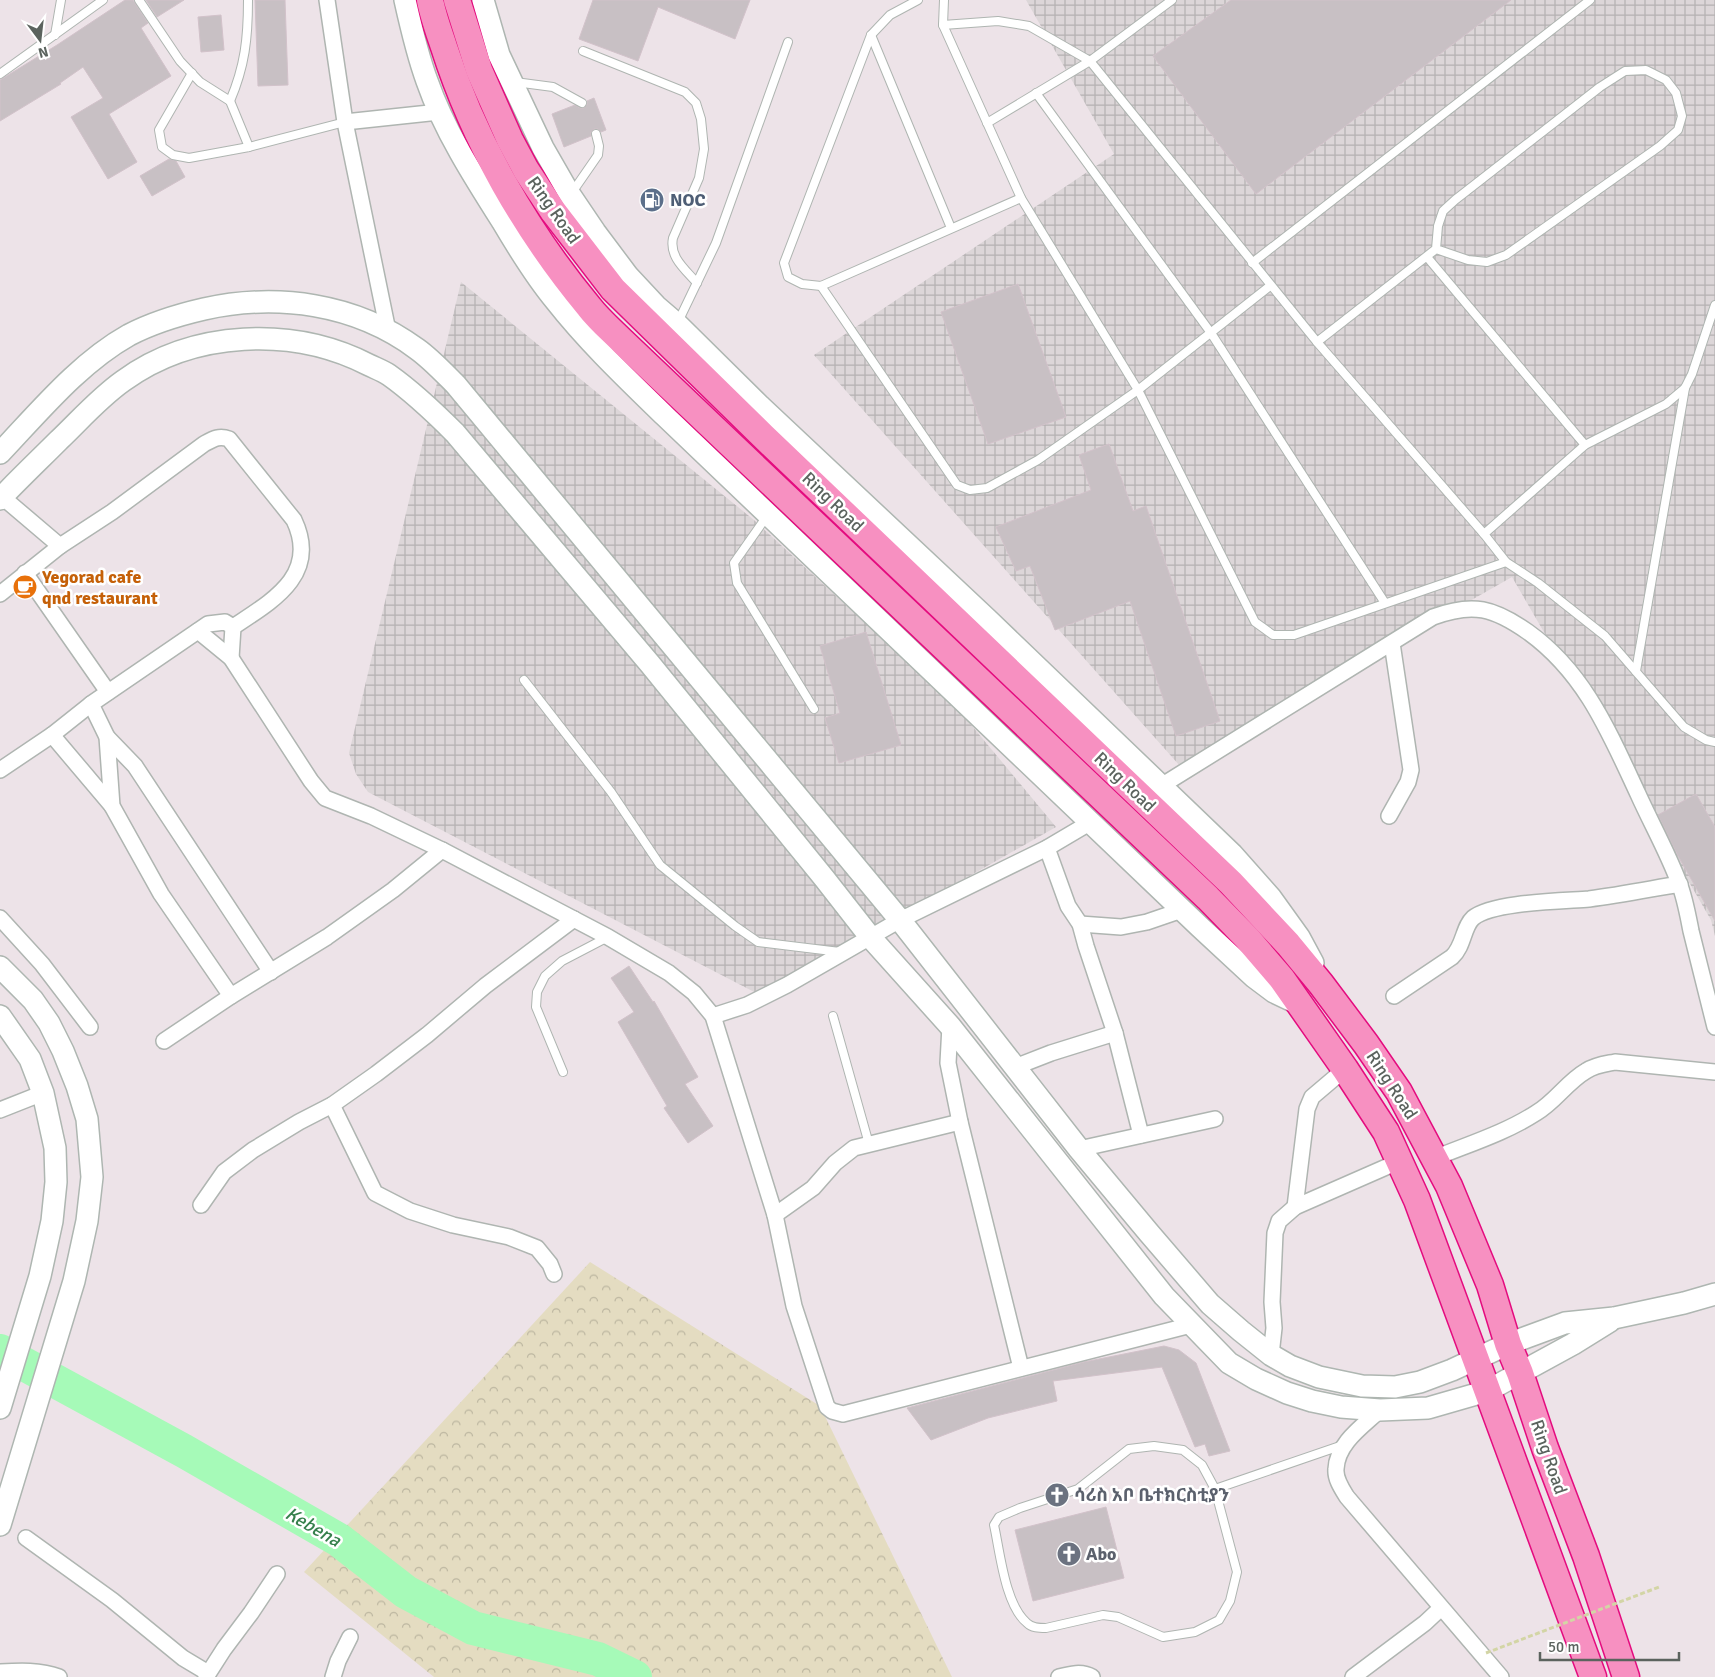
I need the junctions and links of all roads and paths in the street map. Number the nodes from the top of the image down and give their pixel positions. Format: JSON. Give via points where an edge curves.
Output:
{"nodes":[{"id":1,"x":61,"y":0,"type":"edge"},
{"id":2,"x":103,"y":0,"type":"edge"},
{"id":3,"x":138,"y":0,"type":"edge"},
{"id":4,"x":248,"y":0,"type":"edge"},
{"id":5,"x":327,"y":0,"type":"edge"},
{"id":6,"x":405,"y":0,"type":"edge"},
{"id":7,"x":430,"y":0,"type":"edge"},
{"id":8,"x":457,"y":0,"type":"edge"},
{"id":9,"x":484,"y":0,"type":"edge"},
{"id":10,"x":918,"y":0,"type":"edge"},
{"id":11,"x":944,"y":0,"type":"edge"},
{"id":12,"x":1172,"y":0,"type":"edge"},
{"id":13,"x":1590,"y":0,"type":"edge"},
{"id":14,"x":943,"y":25,"type":"junction"},
{"id":15,"x":55,"y":35,"type":"junction"},
{"id":16,"x":871,"y":35,"type":"junction"},
{"id":17,"x":788,"y":42,"type":"dead end"},
{"id":18,"x":583,"y":51,"type":"dead end"},
{"id":19,"x":1090,"y":60,"type":"junction"},
{"id":20,"x":192,"y":73,"type":"junction"},
{"id":21,"x":0,"y":74,"type":"edge"},
{"id":22,"x":511,"y":82,"type":"junction"},
{"id":23,"x":1036,"y":93,"type":"junction"},
{"id":24,"x":230,"y":102,"type":"junction"},
{"id":25,"x":582,"y":102,"type":"dead end"},
{"id":26,"x":440,"y":112,"type":"junction"},
{"id":27,"x":345,"y":122,"type":"junction"},
{"id":28,"x":987,"y":123,"type":"junction"},
{"id":29,"x":596,"y":134,"type":"dead end"},
{"id":30,"x":249,"y":146,"type":"junction"},
{"id":31,"x":570,"y":195,"type":"junction"},
{"id":32,"x":1021,"y":198,"type":"junction"},
{"id":33,"x":951,"y":228,"type":"junction"},
{"id":34,"x":1436,"y":249,"type":"junction"},
{"id":35,"x":1427,"y":257,"type":"junction"},
{"id":36,"x":1252,"y":263,"type":"junction"},
{"id":37,"x":697,"y":283,"type":"junction"},
{"id":38,"x":821,"y":286,"type":"junction"},
{"id":39,"x":1270,"y":286,"type":"junction"},
{"id":40,"x":1715,"y":305,"type":"edge"},
{"id":41,"x":677,"y":324,"type":"junction"},
{"id":42,"x":388,"y":331,"type":"junction"},
{"id":43,"x":1211,"y":333,"type":"junction"},
{"id":44,"x":1316,"y":342,"type":"junction"},
{"id":45,"x":1684,"y":388,"type":"junction"},
{"id":46,"x":1138,"y":390,"type":"junction"},
{"id":47,"x":1585,"y":446,"type":"junction"},
{"id":48,"x":0,"y":452,"type":"edge"},
{"id":49,"x":1,"y":497,"type":"edge"},
{"id":50,"x":768,"y":515,"type":"junction"},
{"id":51,"x":1484,"y":534,"type":"junction"},
{"id":52,"x":60,"y":546,"type":"junction"},
{"id":53,"x":1506,"y":562,"type":"junction"},
{"id":54,"x":24,"y":573,"type":"junction"},
{"id":55,"x":0,"y":594,"type":"edge"},
{"id":56,"x":1385,"y":604,"type":"junction"},
{"id":57,"x":233,"y":627,"type":"junction"},
{"id":58,"x":198,"y":631,"type":"junction"},
{"id":59,"x":1392,"y":642,"type":"junction"},
{"id":60,"x":231,"y":658,"type":"junction"},
{"id":61,"x":1636,"y":671,"type":"junction"},
{"id":62,"x":524,"y":680,"type":"dead end"},
{"id":63,"x":108,"y":692,"type":"junction"},
{"id":64,"x":91,"y":704,"type":"junction"},
{"id":65,"x":814,"y":709,"type":"dead end"},
{"id":66,"x":52,"y":734,"type":"junction"},
{"id":67,"x":107,"y":738,"type":"junction"},
{"id":68,"x":1715,"y":742,"type":"edge"},
{"id":69,"x":0,"y":770,"type":"edge"},
{"id":70,"x":1161,"y":786,"type":"junction"},
{"id":71,"x":112,"y":806,"type":"junction"},
{"id":72,"x":1389,"y":816,"type":"dead end"},
{"id":73,"x":1091,"y":822,"type":"junction"},
{"id":74,"x":1047,"y":848,"type":"junction"},
{"id":75,"x":442,"y":850,"type":"junction"},
{"id":76,"x":1680,"y":884,"type":"junction"},
{"id":77,"x":1182,"y":910,"type":"junction"},
{"id":78,"x":0,"y":918,"type":"edge"},
{"id":79,"x":574,"y":919,"type":"junction"},
{"id":80,"x":900,"y":920,"type":"junction"},
{"id":81,"x":1080,"y":924,"type":"junction"},
{"id":82,"x":608,"y":937,"type":"junction"},
{"id":83,"x":871,"y":938,"type":"junction"},
{"id":84,"x":844,"y":953,"type":"junction"},
{"id":85,"x":0,"y":967,"type":"edge"},
{"id":86,"x":271,"y":972,"type":"junction"},
{"id":87,"x":1321,"y":984,"type":"junction"},
{"id":88,"x":231,"y":996,"type":"junction"},
{"id":89,"x":1394,"y":996,"type":"dead end"},
{"id":90,"x":1299,"y":1004,"type":"junction"},
{"id":91,"x":0,"y":1016,"type":"edge"},
{"id":92,"x":712,"y":1016,"type":"junction"},
{"id":93,"x":833,"y":1016,"type":"dead end"},
{"id":94,"x":950,"y":1026,"type":"junction"},
{"id":95,"x":1715,"y":1027,"type":"edge"},
{"id":96,"x":90,"y":1028,"type":"dead end"},
{"id":97,"x":1115,"y":1033,"type":"junction"},
{"id":98,"x":164,"y":1041,"type":"dead end"},
{"id":99,"x":1015,"y":1068,"type":"junction"},
{"id":100,"x":1345,"y":1069,"type":"junction"},
{"id":101,"x":563,"y":1072,"type":"dead end"},
{"id":102,"x":1715,"y":1072,"type":"edge"},
{"id":103,"x":43,"y":1093,"type":"junction"},
{"id":104,"x":332,"y":1105,"type":"junction"},
{"id":105,"x":0,"y":1110,"type":"edge"},
{"id":106,"x":1215,"y":1119,"type":"dead end"},
{"id":107,"x":960,"y":1122,"type":"junction"},
{"id":108,"x":1141,"y":1135,"type":"junction"},
{"id":109,"x":869,"y":1144,"type":"junction"},
{"id":110,"x":1079,"y":1149,"type":"junction"},
{"id":111,"x":1434,"y":1158,"type":"junction"},
{"id":112,"x":1400,"y":1161,"type":"junction"},
{"id":113,"x":201,"y":1205,"type":"dead end"},
{"id":114,"x":1295,"y":1207,"type":"junction"},
{"id":115,"x":775,"y":1215,"type":"junction"},
{"id":116,"x":554,"y":1274,"type":"dead end"},
{"id":117,"x":1715,"y":1294,"type":"edge"},
{"id":118,"x":1614,"y":1318,"type":"junction"},
{"id":119,"x":1191,"y":1325,"type":"junction"},
{"id":120,"x":1508,"y":1344,"type":"junction"},
{"id":121,"x":1271,"y":1355,"type":"junction"},
{"id":122,"x":1476,"y":1360,"type":"junction"},
{"id":123,"x":1021,"y":1368,"type":"junction"},
{"id":124,"x":1520,"y":1374,"type":"junction"},
{"id":125,"x":1487,"y":1391,"type":"junction"},
{"id":126,"x":0,"y":1408,"type":"edge"},
{"id":127,"x":1380,"y":1410,"type":"junction"},
{"id":128,"x":1343,"y":1445,"type":"junction"},
{"id":129,"x":1216,"y":1489,"type":"junction"},
{"id":130,"x":0,"y":1525,"type":"edge"},
{"id":131,"x":26,"y":1538,"type":"dead end"},
{"id":132,"x":277,"y":1574,"type":"dead end"},
{"id":133,"x":1659,"y":1587,"type":"dead end"},
{"id":134,"x":1441,"y":1608,"type":"junction"},
{"id":135,"x":350,"y":1637,"type":"dead end"},
{"id":136,"x":1486,"y":1653,"type":"dead end"},
{"id":137,"x":0,"y":1672,"type":"edge"},
{"id":138,"x":207,"y":1675,"type":"edge"},
{"id":139,"x":59,"y":1677,"type":"edge"},
{"id":140,"x":333,"y":1677,"type":"edge"},
{"id":141,"x":1059,"y":1677,"type":"edge"},
{"id":142,"x":1092,"y":1677,"type":"edge"},
{"id":143,"x":1353,"y":1677,"type":"edge"},
{"id":144,"x":1501,"y":1677,"type":"edge"},
{"id":145,"x":1593,"y":1677,"type":"edge"},
{"id":146,"x":1626,"y":1677,"type":"edge"}],
"edges":[{"from":1,"to":15,"type":"lane"},
{"from":2,"to":15,"type":"lane"},
{"from":3,"to":20,"type":"lane","via":[[180,61]]},
{"from":4,"to":24,"type":"lane","via":[[248,38]]},
{"from":5,"to":27,"type":"street"},
{"from":6,"to":26,"type":"main road","via":[[415,46]]},
{"from":7,"to":90,"type":"highway","name":"Ring Road","via":[[454,80],[477,132],[514,202],[590,309],[1208,898],[1247,938]]},
{"from":8,"to":87,"type":"highway","name":"Ring Road","via":[[478,70],[526,170],[613,290],[1231,883]]},
{"from":9,"to":22,"type":"main road","via":[[499,55]]},
{"from":10,"to":16,"type":"lane","via":[[890,15]]},
{"from":11,"to":14,"type":"lane"},
{"from":12,"to":19,"type":"lane"},
{"from":13,"to":36,"type":"lane"},
{"from":14,"to":19,"type":"lane","via":[[998,21],[1029,26]]},
{"from":14,"to":28,"type":"lane"},
{"from":15,"to":21,"type":"lane"},
{"from":16,"to":33,"type":"lane"},
{"from":16,"to":38,"type":"lane","via":[[784,263],[788,277],[802,284]]},
{"from":17,"to":37,"type":"lane","via":[[716,243]]},
{"from":18,"to":37,"type":"lane","via":[[685,92],[696,103],[704,149],[699,178],[671,247],[674,256]]},
{"from":19,"to":23,"type":"lane"},
{"from":19,"to":36,"type":"lane"},
{"from":20,"to":24,"type":"lane"},
{"from":20,"to":30,"type":"lane","via":[[159,130],[162,147],[173,156],[189,158]]},
{"from":22,"to":25,"type":"lane","via":[[553,87]]},
{"from":22,"to":31,"type":"main road"},
{"from":23,"to":28,"type":"lane"},
{"from":23,"to":43,"type":"lane"},
{"from":24,"to":30,"type":"lane"},
{"from":26,"to":27,"type":"street"},
{"from":26,"to":50,"type":"main road","via":[[481,189],[554,300],[590,342]]},
{"from":27,"to":30,"type":"lane"},
{"from":27,"to":42,"type":"street"},
{"from":28,"to":32,"type":"lane"},
{"from":29,"to":31,"type":"lane","via":[[598,155]]},
{"from":31,"to":41,"type":"main road","via":[[628,276]]},
{"from":32,"to":33,"type":"lane"},
{"from":32,"to":46,"type":"lane"},
{"from":33,"to":38,"type":"lane"},
{"from":34,"to":34,"type":"lane","via":[[1468,260],[1487,262],[1506,255],[1678,130],[1682,116],[1676,93],[1666,80],[1646,70],[1626,71],[1600,87],[1443,211]]},
{"from":34,"to":35,"type":"lane"},
{"from":35,"to":44,"type":"lane"},
{"from":35,"to":47,"type":"lane"},
{"from":36,"to":39,"type":"lane"},
{"from":37,"to":41,"type":"lane"},
{"from":38,"to":46,"type":"lane","via":[[957,485],[970,490],[987,488],[1038,460]]},
{"from":39,"to":43,"type":"lane"},
{"from":39,"to":44,"type":"lane"},
{"from":40,"to":45,"type":"lane","via":[[1692,374]]},
{"from":41,"to":70,"type":"main road"},
{"from":42,"to":48,"type":"main road","via":[[357,317],[321,307],[279,301],[249,301],[181,314],[128,336],[81,369]]},
{"from":42,"to":80,"type":"main road","via":[[416,348],[456,385]]},
{"from":43,"to":46,"type":"lane"},
{"from":43,"to":56,"type":"lane"},
{"from":44,"to":51,"type":"lane"},
{"from":45,"to":47,"type":"lane","via":[[1666,404]]},
{"from":45,"to":61,"type":"lane"},
{"from":46,"to":56,"type":"lane","via":[[1256,622],[1273,635],[1294,635]]},
{"from":47,"to":51,"type":"lane"},
{"from":49,"to":52,"type":"street"},
{"from":49,"to":83,"type":"main road","via":[[99,400],[124,380],[176,353],[238,340],[306,342],[331,349],[388,374],[454,433],[650,664]]},
{"from":50,"to":65,"type":"lane","via":[[734,563],[737,583]]},
{"from":50,"to":73,"type":"main road"},
{"from":51,"to":53,"type":"lane"},
{"from":52,"to":54,"type":"street"},
{"from":52,"to":57,"type":"street","via":[[204,444],[216,438],[229,439],[294,520],[302,547],[300,564],[293,580],[278,595]]},
{"from":53,"to":56,"type":"lane"},
{"from":53,"to":61,"type":"lane","via":[[1605,636]]},
{"from":54,"to":55,"type":"street"},
{"from":54,"to":63,"type":"street"},
{"from":57,"to":58,"type":"street","via":[[217,622]]},
{"from":57,"to":60,"type":"street"},
{"from":58,"to":60,"type":"street"},
{"from":58,"to":63,"type":"street"},
{"from":59,"to":70,"type":"street"},
{"from":59,"to":72,"type":"street","via":[[1411,770]]},
{"from":59,"to":76,"type":"street","via":[[1433,617],[1465,608],[1498,613],[1539,640],[1566,666],[1591,699]]},
{"from":60,"to":75,"type":"street","via":[[324,798]]},
{"from":61,"to":68,"type":"lane","via":[[1684,727]]},
{"from":62,"to":84,"type":"lane","via":[[611,792],[660,865],[758,942]]},
{"from":63,"to":64,"type":"street"},
{"from":64,"to":66,"type":"street"},
{"from":64,"to":67,"type":"street"},
{"from":66,"to":69,"type":"street"},
{"from":66,"to":71,"type":"street"},
{"from":67,"to":71,"type":"street"},
{"from":67,"to":86,"type":"street","via":[[135,766]]},
{"from":70,"to":87,"type":"main road","via":[[1232,854],[1271,898],[1300,937]]},
{"from":71,"to":88,"type":"street","via":[[161,894]]},
{"from":73,"to":74,"type":"street"},
{"from":73,"to":77,"type":"main road"},
{"from":74,"to":80,"type":"street"},
{"from":74,"to":81,"type":"street","via":[[1068,906]]},
{"from":75,"to":79,"type":"street"},
{"from":75,"to":86,"type":"street","via":[[393,890]]},
{"from":76,"to":89,"type":"street","via":[[1488,911],[1472,919],[1459,951]]},
{"from":76,"to":95,"type":"street"},
{"from":77,"to":81,"type":"street","via":[[1121,927]]},
{"from":77,"to":90,"type":"main road","via":[[1254,977],[1274,992]]},
{"from":78,"to":96,"type":"street","via":[[42,964]]},
{"from":79,"to":82,"type":"street"},
{"from":79,"to":104,"type":"street"},
{"from":80,"to":83,"type":"street"},
{"from":80,"to":99,"type":"main road"},
{"from":81,"to":97,"type":"street"},
{"from":82,"to":92,"type":"street","via":[[669,973],[694,992]]},
{"from":82,"to":101,"type":"lane","via":[[562,961],[545,976],[537,992],[536,1006]]},
{"from":83,"to":84,"type":"street"},
{"from":83,"to":94,"type":"main road"},
{"from":84,"to":92,"type":"street","via":[[747,1005]]},
{"from":85,"to":130,"type":"main road","via":[[33,1000],[49,1022],[70,1069],[87,1120],[92,1176],[87,1221],[74,1281]]},
{"from":86,"to":88,"type":"street"},
{"from":87,"to":111,"type":"highway","name":"Ring Road","via":[[1399,1092]]},
{"from":88,"to":98,"type":"street"},
{"from":90,"to":100,"type":"highway","name":"Ring Road"},
{"from":91,"to":103,"type":"main road","via":[[30,1059]]},
{"from":92,"to":115,"type":"street"},
{"from":93,"to":109,"type":"lane"},
{"from":94,"to":107,"type":"street","via":[[948,1064]]},
{"from":94,"to":119,"type":"main road","via":[[1164,1296]]},
{"from":97,"to":99,"type":"street"},
{"from":97,"to":108,"type":"street"},
{"from":99,"to":110,"type":"main road"},
{"from":100,"to":112,"type":"highway","name":"Ring Road","via":[[1386,1132]]},
{"from":100,"to":114,"type":"street","via":[[1312,1097],[1307,1109]]},
{"from":102,"to":111,"type":"street","via":[[1615,1062],[1601,1064],[1585,1071],[1554,1100],[1512,1127]]},
{"from":103,"to":105,"type":"street"},
{"from":103,"to":126,"type":"main road","via":[[55,1148],[52,1221],[40,1276]]},
{"from":104,"to":113,"type":"street","via":[[253,1150],[224,1172]]},
{"from":104,"to":116,"type":"street","via":[[375,1192],[410,1211],[537,1248]]},
{"from":106,"to":108,"type":"street"},
{"from":107,"to":109,"type":"street"},
{"from":107,"to":123,"type":"street"},
{"from":108,"to":110,"type":"street"},
{"from":109,"to":115,"type":"street","via":[[854,1148],[835,1163],[814,1188]]},
{"from":110,"to":121,"type":"main road","via":[[1210,1304]]},
{"from":111,"to":120,"type":"highway","name":"Ring Road","via":[[1452,1192],[1490,1285]]},
{"from":112,"to":114,"type":"street"},
{"from":112,"to":122,"type":"highway","name":"Ring Road"},
{"from":114,"to":121,"type":"street","via":[[1279,1221],[1275,1233]]},
{"from":115,"to":123,"type":"street","via":[[794,1306],[827,1407],[832,1411],[843,1414]]},
{"from":117,"to":118,"type":"main road"},
{"from":118,"to":120,"type":"main road","via":[[1565,1323]]},
{"from":118,"to":124,"type":"main road"},
{"from":119,"to":123,"type":"street"},
{"from":119,"to":127,"type":"main road","via":[[1229,1363],[1287,1393],[1341,1408]]},
{"from":120,"to":122,"type":"main road"},
{"from":120,"to":124,"type":"highway","name":"Ring Road"},
{"from":121,"to":122,"type":"main road","via":[[1319,1377],[1362,1386],[1395,1387],[1420,1382]]},
{"from":122,"to":125,"type":"highway","name":"Ring Road"},
{"from":124,"to":125,"type":"main road"},
{"from":124,"to":146,"type":"highway","name":"Ring Road"},
{"from":125,"to":127,"type":"main road","via":[[1428,1408]]},
{"from":125,"to":145,"type":"highway","name":"Ring Road"},
{"from":127,"to":128,"type":"street"},
{"from":128,"to":129,"type":"lane"},
{"from":128,"to":134,"type":"street","via":[[1336,1469],[1347,1497]]},
{"from":129,"to":129,"type":"lane","via":[[1237,1572],[1230,1601],[1219,1620],[1195,1632],[1163,1637],[1118,1617],[1103,1615],[1036,1628],[1027,1624],[1016,1610],[1007,1587],[994,1525],[999,1517],[1078,1489],[1129,1449],[1154,1446],[1183,1450],[1202,1465]]},
{"from":131,"to":138,"type":"street"},
{"from":132,"to":138,"type":"street"},
{"from":133,"to":136,"type":"path","bridge":true},
{"from":134,"to":143,"type":"street"},
{"from":134,"to":144,"type":"street"},
{"from":135,"to":140,"type":"street"},
{"from":137,"to":139,"type":"street","via":[[48,1673]]},
{"from":141,"to":142,"type":"street","via":[[1087,1674]]}]}
